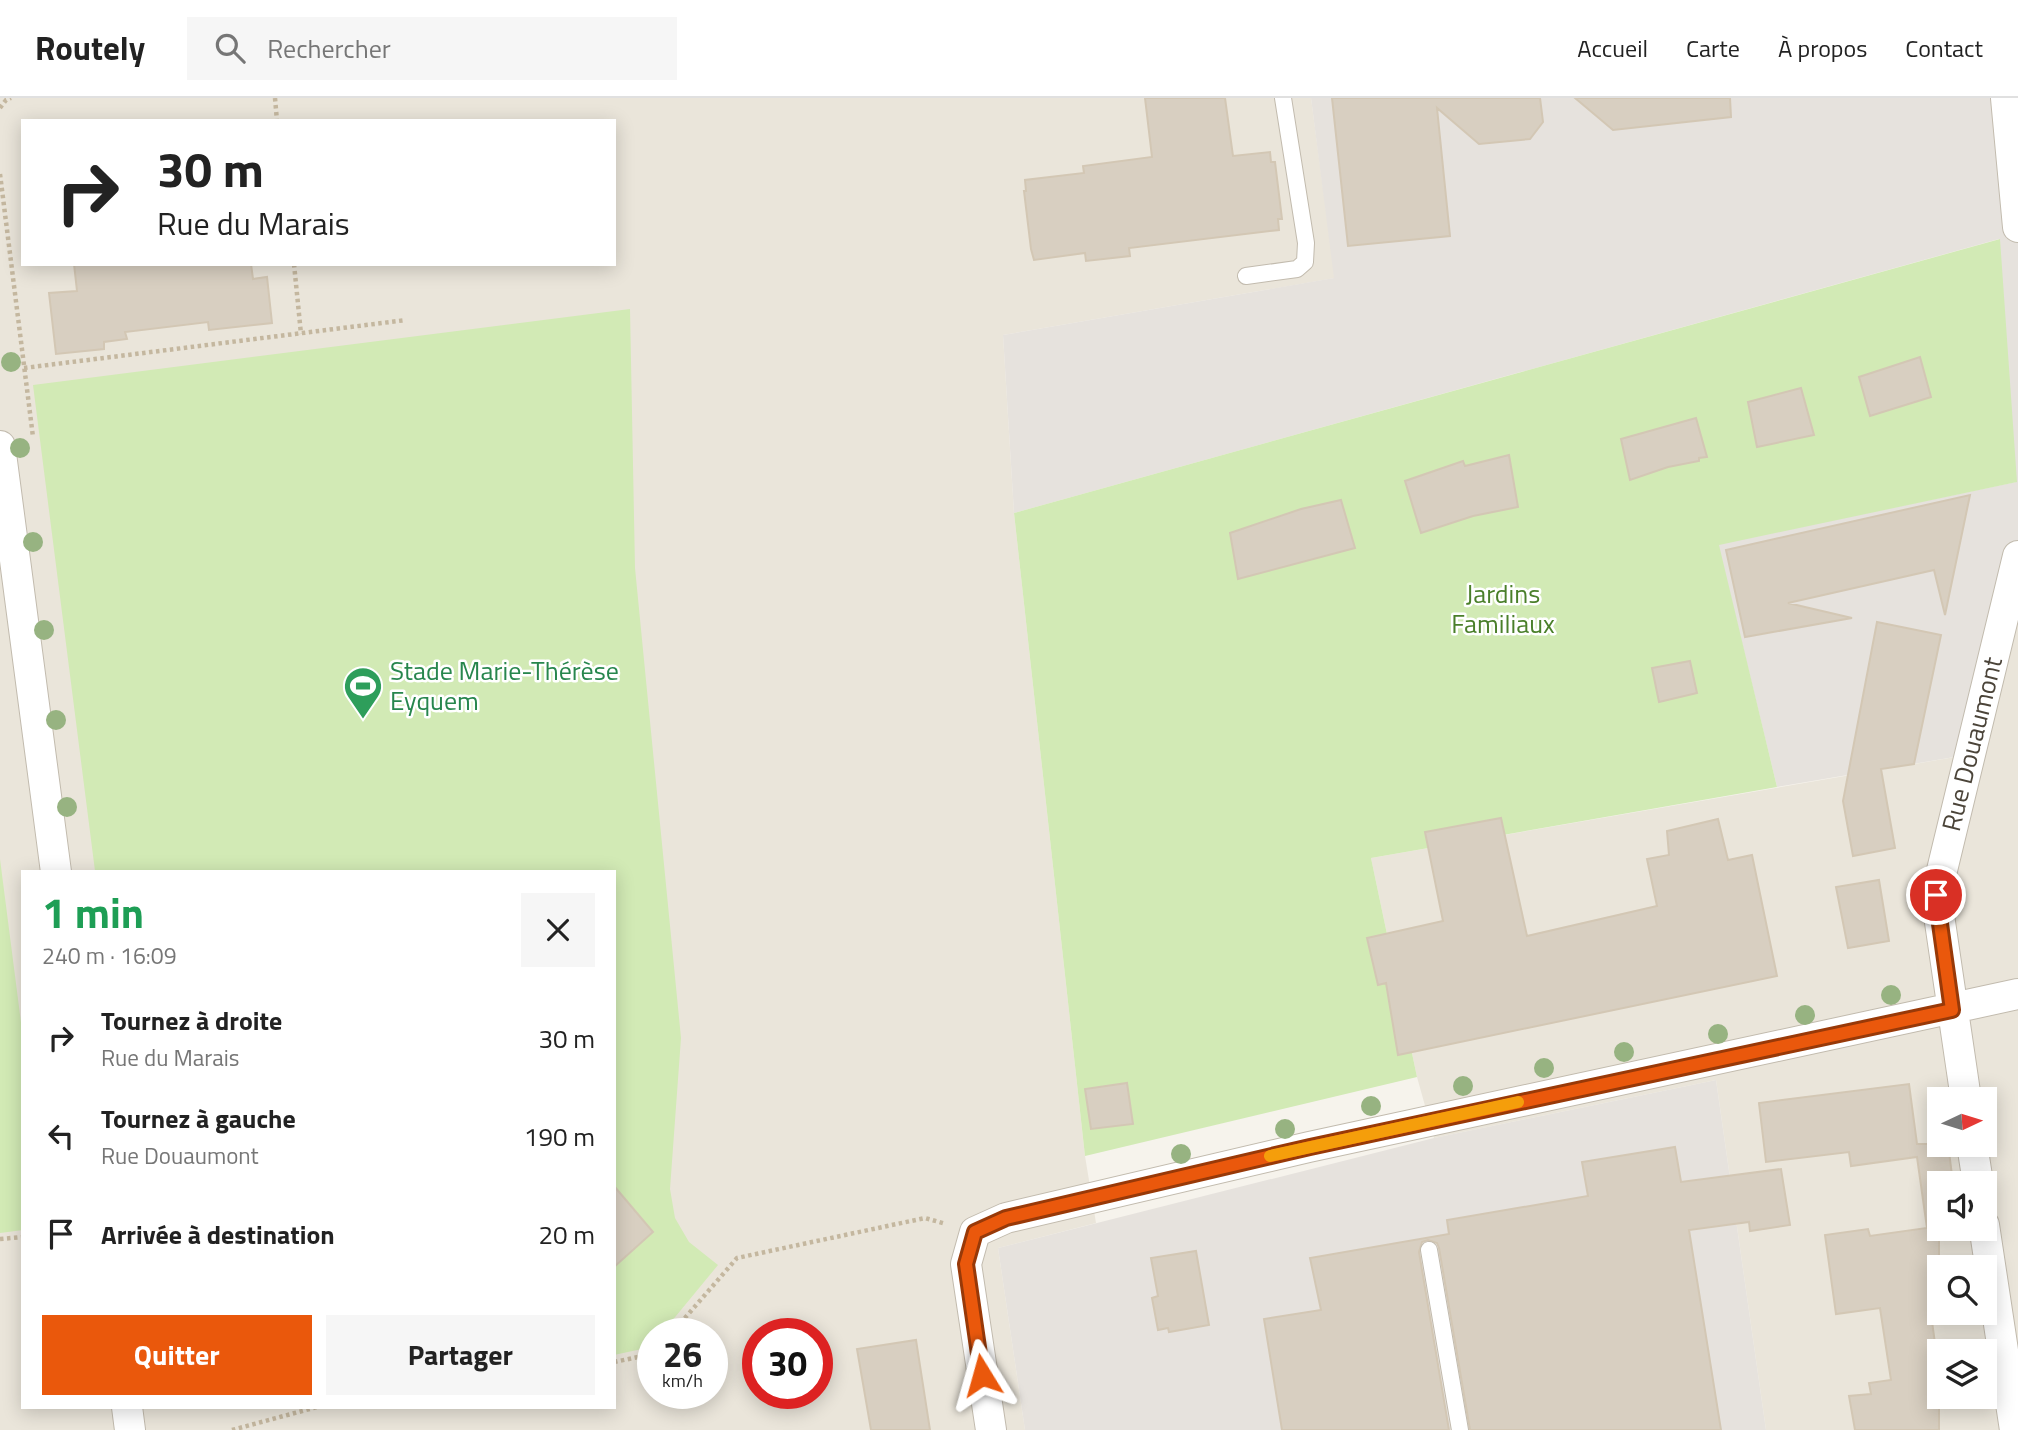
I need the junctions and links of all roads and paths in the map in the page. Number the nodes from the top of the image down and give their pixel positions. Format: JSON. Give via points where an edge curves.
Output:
{"nodes":[{"id":1,"x":11,"y":98,"type":"edge"},
{"id":2,"x":275,"y":98,"type":"edge"},
{"id":3,"x":1283,"y":98,"type":"edge"},
{"id":4,"x":2006,"y":98,"type":"edge"},
{"id":5,"x":0,"y":108,"type":"edge"},
{"id":6,"x":277,"y":119,"type":"edge"},
{"id":7,"x":2018,"y":227,"type":"edge"},
{"id":8,"x":294,"y":266,"type":"edge"},
{"id":9,"x":1246,"y":276,"type":"dead end"},
{"id":10,"x":406,"y":320,"type":"dead end"},
{"id":11,"x":302,"y":334,"type":"junction"},
{"id":12,"x":24,"y":368,"type":"dead end"},
{"id":13,"x":0,"y":446,"type":"edge"},
{"id":14,"x":2018,"y":556,"type":"edge"},
{"id":15,"x":56,"y":870,"type":"edge"},
{"id":16,"x":2018,"y":994,"type":"edge"},
{"id":17,"x":1952,"y":1010,"type":"junction"},
{"id":18,"x":1964,"y":1087,"type":"edge"},
{"id":19,"x":975,"y":1232,"type":"junction"},
{"id":20,"x":21,"y":1237,"type":"edge"},
{"id":21,"x":0,"y":1239,"type":"edge"},
{"id":22,"x":1986,"y":1241,"type":"edge"},
{"id":23,"x":1429,"y":1250,"type":"dead end"},
{"id":24,"x":685,"y":1318,"type":"edge"},
{"id":25,"x":637,"y":1358,"type":"edge"},
{"id":26,"x":616,"y":1363,"type":"edge"},
{"id":27,"x":127,"y":1409,"type":"edge"},
{"id":28,"x":310,"y":1409,"type":"edge"},
{"id":29,"x":242,"y":1429,"type":"edge"},
{"id":30,"x":130,"y":1430,"type":"edge"},
{"id":31,"x":232,"y":1430,"type":"edge"},
{"id":32,"x":991,"y":1430,"type":"edge"},
{"id":33,"x":1460,"y":1430,"type":"edge"},
{"id":34,"x":2015,"y":1430,"type":"edge"}],
"edges":[{"from":1,"to":5,"type":"path"},
{"from":2,"to":6,"type":"path"},
{"from":3,"to":9,"type":"lane","via":[[1306,262],[1297,269]]},
{"from":4,"to":7,"type":"street"},
{"from":8,"to":11,"type":"path"},
{"from":10,"to":11,"type":"path"},
{"from":11,"to":12,"type":"path"},
{"from":13,"to":15,"type":"street"},
{"from":14,"to":17,"type":"street","name":"Rue Douaumont","via":[[1936,895]]},
{"from":16,"to":17,"type":"street"},
{"from":17,"to":18,"type":"street","name":"Rue Douaumont"},
{"from":17,"to":19,"type":"street","via":[[1310,1147],[1006,1218]]},
{"from":19,"to":24,"type":"path","via":[[925,1218],[737,1258]]},
{"from":19,"to":32,"type":"street","via":[[966,1264]]},
{"from":20,"to":21,"type":"path"},
{"from":22,"to":34,"type":"street"},
{"from":23,"to":33,"type":"lane"},
{"from":25,"to":26,"type":"path"},
{"from":27,"to":30,"type":"street"},
{"from":28,"to":29,"type":"path"},
{"from":29,"to":31,"type":"path"}]}
